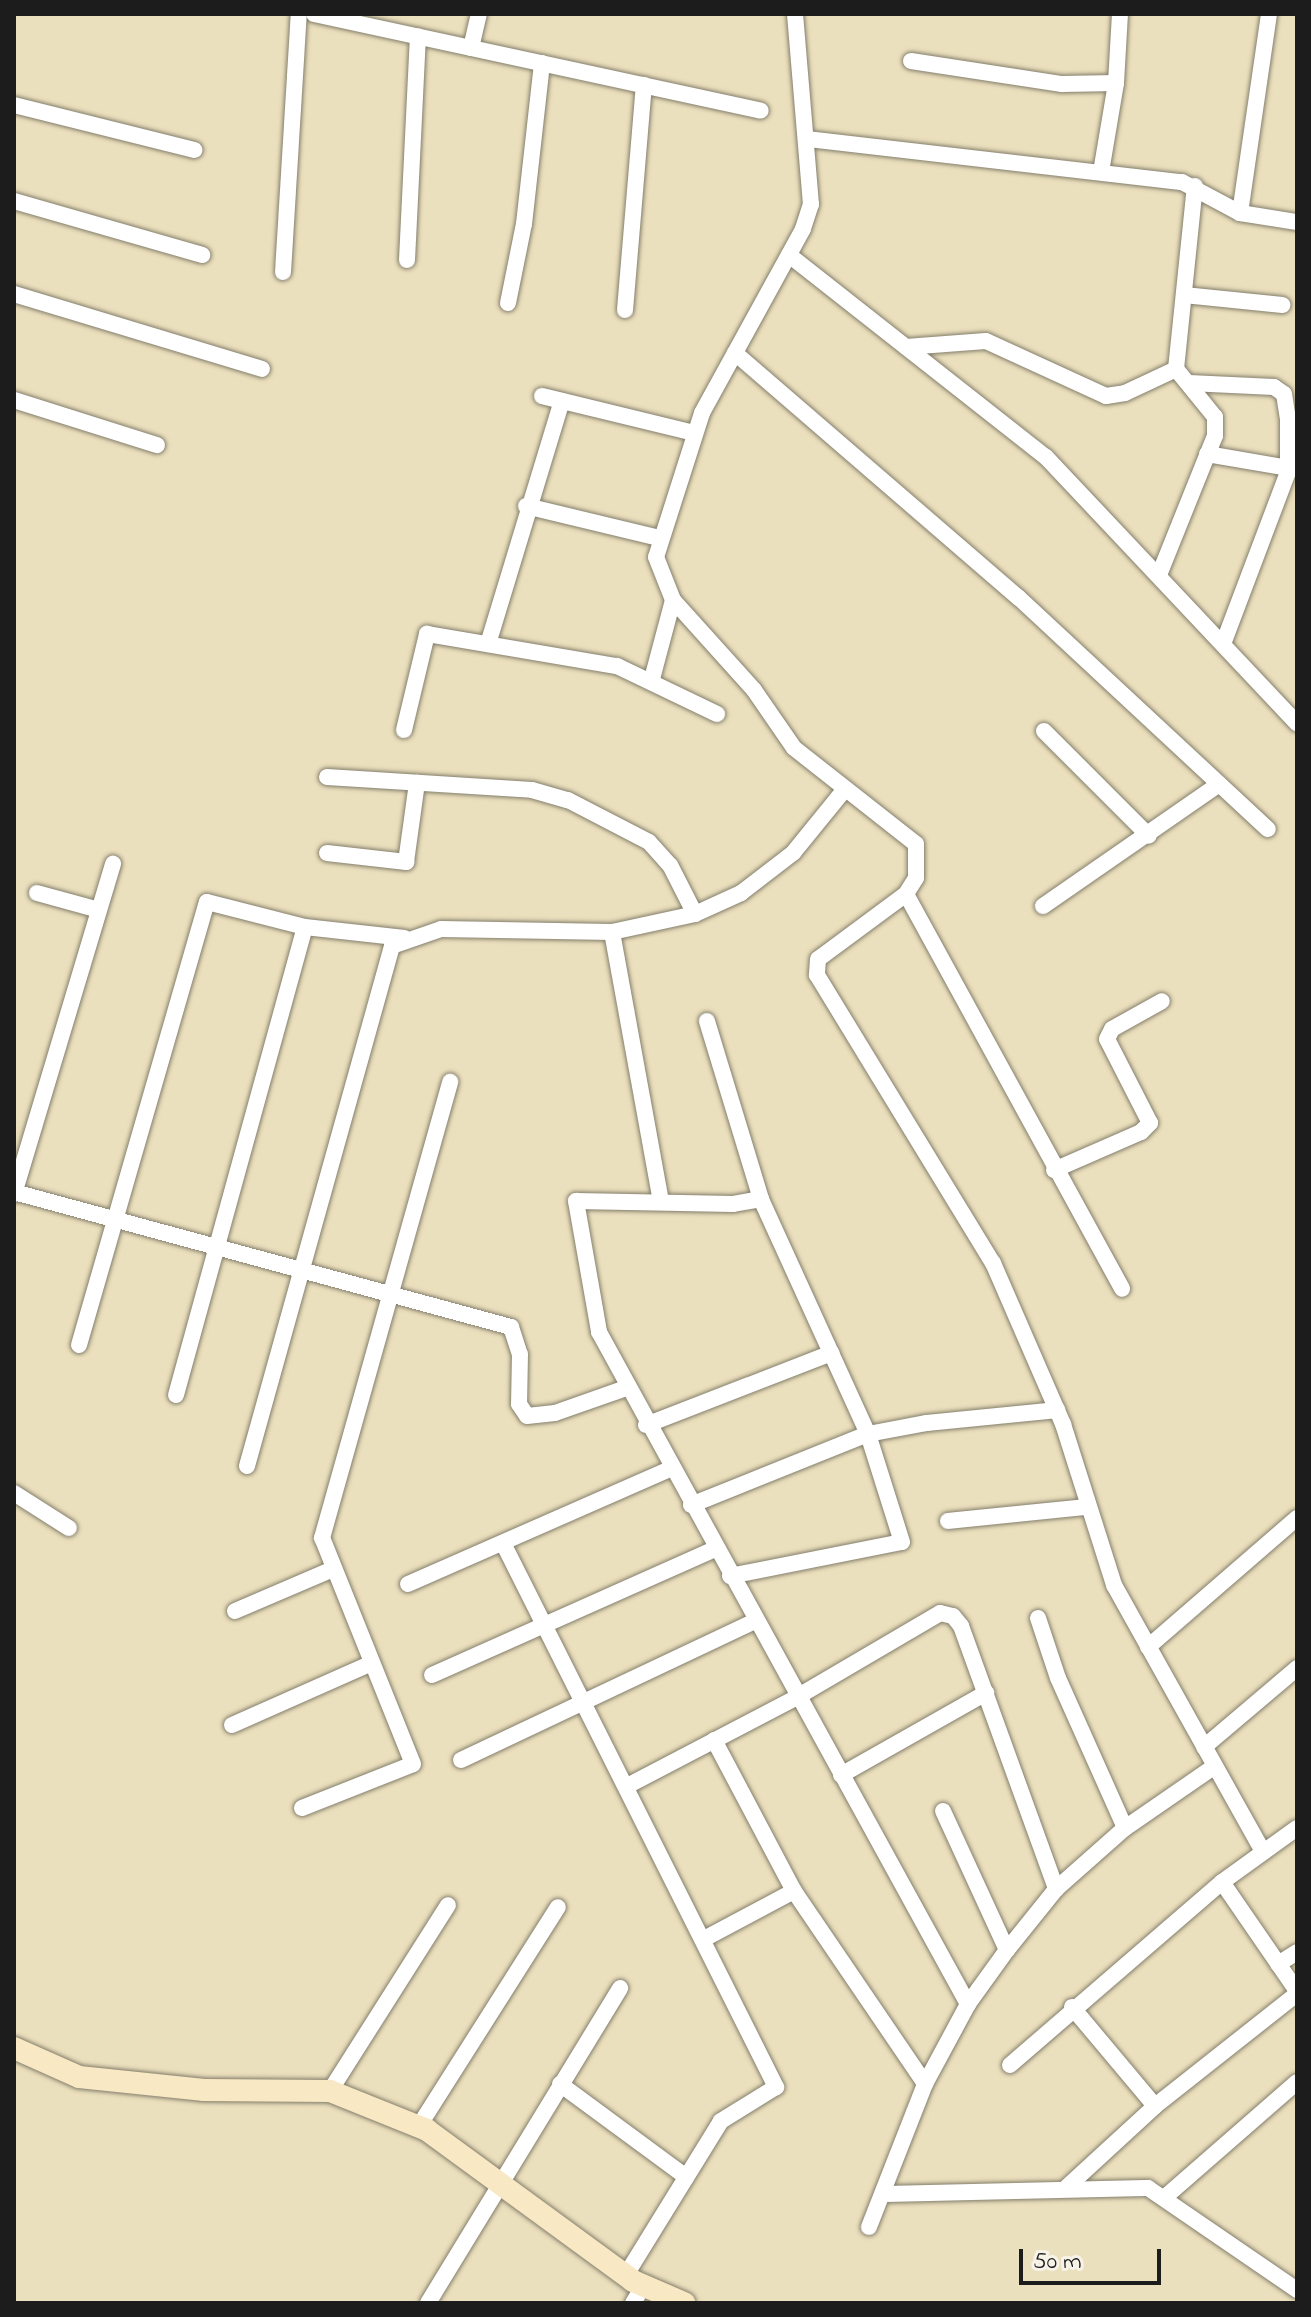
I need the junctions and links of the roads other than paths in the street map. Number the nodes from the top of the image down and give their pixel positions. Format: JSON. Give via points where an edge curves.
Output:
{"nodes":[{"id":1,"x":299,"y":14,"type":"edge"},
{"id":2,"x":314,"y":14,"type":"edge"},
{"id":3,"x":479,"y":14,"type":"edge"},
{"id":4,"x":795,"y":14,"type":"edge"},
{"id":5,"x":1120,"y":14,"type":"edge"},
{"id":6,"x":1269,"y":14,"type":"edge"},
{"id":7,"x":394,"y":22,"type":"edge"},
{"id":8,"x":418,"y":36,"type":"junction"},
{"id":9,"x":471,"y":48,"type":"junction"},
{"id":10,"x":911,"y":61,"type":"dead end"},
{"id":11,"x":542,"y":63,"type":"junction"},
{"id":12,"x":1116,"y":83,"type":"junction"},
{"id":13,"x":644,"y":85,"type":"junction"},
{"id":14,"x":14,"y":105,"type":"edge"},
{"id":15,"x":761,"y":111,"type":"dead end"},
{"id":16,"x":808,"y":139,"type":"junction"},
{"id":17,"x":194,"y":150,"type":"dead end"},
{"id":18,"x":1101,"y":172,"type":"junction"},
{"id":19,"x":1195,"y":186,"type":"junction"},
{"id":20,"x":14,"y":201,"type":"edge"},
{"id":21,"x":1240,"y":213,"type":"junction"},
{"id":22,"x":1297,"y":222,"type":"edge"},
{"id":23,"x":202,"y":255,"type":"dead end"},
{"id":24,"x":789,"y":255,"type":"junction"},
{"id":25,"x":407,"y":260,"type":"dead end"},
{"id":26,"x":283,"y":272,"type":"dead end"},
{"id":27,"x":14,"y":294,"type":"edge"},
{"id":28,"x":1184,"y":295,"type":"junction"},
{"id":29,"x":508,"y":303,"type":"dead end"},
{"id":30,"x":1282,"y":305,"type":"dead end"},
{"id":31,"x":625,"y":310,"type":"dead end"},
{"id":32,"x":906,"y":347,"type":"junction"},
{"id":33,"x":735,"y":353,"type":"junction"},
{"id":34,"x":262,"y":369,"type":"dead end"},
{"id":35,"x":1176,"y":369,"type":"junction"},
{"id":36,"x":1189,"y":383,"type":"junction"},
{"id":37,"x":542,"y":396,"type":"dead end"},
{"id":38,"x":14,"y":400,"type":"edge"},
{"id":39,"x":562,"y":401,"type":"junction"},
{"id":40,"x":694,"y":433,"type":"junction"},
{"id":41,"x":157,"y":445,"type":"dead end"},
{"id":42,"x":1207,"y":454,"type":"junction"},
{"id":43,"x":1288,"y":468,"type":"junction"},
{"id":44,"x":526,"y":506,"type":"junction"},
{"id":45,"x":659,"y":538,"type":"junction"},
{"id":46,"x":1159,"y":575,"type":"junction"},
{"id":47,"x":673,"y":600,"type":"junction"},
{"id":48,"x":488,"y":644,"type":"junction"},
{"id":49,"x":1223,"y":644,"type":"junction"},
{"id":50,"x":652,"y":679,"type":"junction"},
{"id":51,"x":717,"y":714,"type":"dead end"},
{"id":52,"x":1297,"y":723,"type":"edge"},
{"id":53,"x":404,"y":730,"type":"dead end"},
{"id":54,"x":1044,"y":731,"type":"dead end"},
{"id":55,"x":327,"y":777,"type":"dead end"},
{"id":56,"x":417,"y":783,"type":"junction"},
{"id":57,"x":1219,"y":784,"type":"junction"},
{"id":58,"x":845,"y":789,"type":"junction"},
{"id":59,"x":1268,"y":829,"type":"dead end"},
{"id":60,"x":1149,"y":836,"type":"junction"},
{"id":61,"x":327,"y":853,"type":"dead end"},
{"id":62,"x":113,"y":864,"type":"dead end"},
{"id":63,"x":37,"y":893,"type":"dead end"},
{"id":64,"x":906,"y":894,"type":"junction"},
{"id":65,"x":1043,"y":906,"type":"dead end"},
{"id":66,"x":99,"y":910,"type":"junction"},
{"id":67,"x":695,"y":914,"type":"junction"},
{"id":68,"x":305,"y":927,"type":"junction"},
{"id":69,"x":612,"y":932,"type":"junction"},
{"id":70,"x":404,"y":938,"type":"junction"},
{"id":71,"x":1162,"y":1001,"type":"dead end"},
{"id":72,"x":707,"y":1021,"type":"dead end"},
{"id":73,"x":450,"y":1082,"type":"dead end"},
{"id":74,"x":1054,"y":1170,"type":"junction"},
{"id":75,"x":14,"y":1193,"type":"edge"},
{"id":76,"x":761,"y":1199,"type":"junction"},
{"id":77,"x":661,"y":1201,"type":"junction"},
{"id":78,"x":116,"y":1219,"type":"junction"},
{"id":79,"x":217,"y":1246,"type":"junction"},
{"id":80,"x":302,"y":1268,"type":"junction"},
{"id":81,"x":1122,"y":1289,"type":"dead end"},
{"id":82,"x":394,"y":1293,"type":"junction"},
{"id":83,"x":79,"y":1345,"type":"dead end"},
{"id":84,"x":832,"y":1353,"type":"junction"},
{"id":85,"x":626,"y":1388,"type":"junction"},
{"id":86,"x":176,"y":1395,"type":"dead end"},
{"id":87,"x":1057,"y":1410,"type":"junction"},
{"id":88,"x":646,"y":1425,"type":"junction"},
{"id":89,"x":868,"y":1434,"type":"junction"},
{"id":90,"x":247,"y":1466,"type":"dead end"},
{"id":91,"x":670,"y":1469,"type":"junction"},
{"id":92,"x":14,"y":1493,"type":"edge"},
{"id":93,"x":691,"y":1505,"type":"junction"},
{"id":94,"x":1086,"y":1507,"type":"junction"},
{"id":95,"x":1297,"y":1518,"type":"edge"},
{"id":96,"x":948,"y":1521,"type":"dead end"},
{"id":97,"x":69,"y":1528,"type":"dead end"},
{"id":98,"x":503,"y":1543,"type":"junction"},
{"id":99,"x":715,"y":1549,"type":"junction"},
{"id":100,"x":333,"y":1569,"type":"junction"},
{"id":101,"x":730,"y":1576,"type":"junction"},
{"id":102,"x":408,"y":1584,"type":"dead end"},
{"id":103,"x":235,"y":1611,"type":"dead end"},
{"id":104,"x":1038,"y":1618,"type":"dead end"},
{"id":105,"x":755,"y":1621,"type":"junction"},
{"id":106,"x":545,"y":1624,"type":"junction"},
{"id":107,"x":1148,"y":1647,"type":"junction"},
{"id":108,"x":372,"y":1663,"type":"junction"},
{"id":109,"x":1297,"y":1668,"type":"edge"},
{"id":110,"x":432,"y":1675,"type":"dead end"},
{"id":111,"x":986,"y":1693,"type":"junction"},
{"id":112,"x":797,"y":1697,"type":"junction"},
{"id":113,"x":587,"y":1703,"type":"junction"},
{"id":114,"x":232,"y":1725,"type":"dead end"},
{"id":115,"x":714,"y":1740,"type":"junction"},
{"id":116,"x":1204,"y":1747,"type":"junction"},
{"id":117,"x":461,"y":1760,"type":"dead end"},
{"id":118,"x":1215,"y":1766,"type":"junction"},
{"id":119,"x":841,"y":1775,"type":"junction"},
{"id":120,"x":629,"y":1785,"type":"junction"},
{"id":121,"x":302,"y":1808,"type":"dead end"},
{"id":122,"x":943,"y":1811,"type":"dead end"},
{"id":123,"x":1125,"y":1828,"type":"junction"},
{"id":124,"x":1297,"y":1828,"type":"edge"},
{"id":125,"x":1263,"y":1852,"type":"junction"},
{"id":126,"x":1222,"y":1882,"type":"junction"},
{"id":127,"x":1056,"y":1889,"type":"junction"},
{"id":128,"x":794,"y":1891,"type":"junction"},
{"id":129,"x":448,"y":1905,"type":"dead end"},
{"id":130,"x":558,"y":1907,"type":"dead end"},
{"id":131,"x":704,"y":1939,"type":"junction"},
{"id":132,"x":1007,"y":1950,"type":"junction"},
{"id":133,"x":1297,"y":1952,"type":"edge"},
{"id":134,"x":1278,"y":1964,"type":"junction"},
{"id":135,"x":620,"y":1988,"type":"dead end"},
{"id":136,"x":1297,"y":1992,"type":"edge"},
{"id":137,"x":968,"y":2004,"type":"junction"},
{"id":138,"x":1072,"y":2007,"type":"junction"},
{"id":139,"x":14,"y":2048,"type":"edge"},
{"id":140,"x":1010,"y":2065,"type":"dead end"},
{"id":141,"x":1297,"y":2082,"type":"edge"},
{"id":142,"x":560,"y":2084,"type":"junction"},
{"id":143,"x":925,"y":2084,"type":"junction"},
{"id":144,"x":330,"y":2091,"type":"junction"},
{"id":145,"x":1155,"y":2106,"type":"junction"},
{"id":146,"x":419,"y":2126,"type":"junction"},
{"id":147,"x":686,"y":2177,"type":"junction"},
{"id":148,"x":498,"y":2182,"type":"junction"},
{"id":149,"x":1067,"y":2187,"type":"junction"},
{"id":150,"x":883,"y":2194,"type":"junction"},
{"id":151,"x":1164,"y":2198,"type":"junction"},
{"id":152,"x":869,"y":2227,"type":"dead end"},
{"id":153,"x":634,"y":2288,"type":"edge"},
{"id":154,"x":1297,"y":2290,"type":"edge"},
{"id":155,"x":428,"y":2303,"type":"edge"},
{"id":156,"x":684,"y":2303,"type":"edge"}],
"edges":[{"from":1,"to":26,"type":"street"},
{"from":2,"to":7,"type":"street"},
{"from":3,"to":9,"type":"street"},
{"from":4,"to":16,"type":"street"},
{"from":5,"to":12,"type":"street"},
{"from":6,"to":21,"type":"street"},
{"from":7,"to":8,"type":"street"},
{"from":8,"to":9,"type":"street"},
{"from":8,"to":25,"type":"street"},
{"from":9,"to":11,"type":"street"},
{"from":10,"to":12,"type":"street","via":[[1062,84]]},
{"from":11,"to":13,"type":"street"},
{"from":11,"to":29,"type":"street","via":[[524,224]]},
{"from":12,"to":18,"type":"street"},
{"from":13,"to":15,"type":"street"},
{"from":13,"to":31,"type":"street"},
{"from":14,"to":17,"type":"street"},
{"from":16,"to":18,"type":"street"},
{"from":16,"to":24,"type":"street","via":[[811,204]]},
{"from":18,"to":19,"type":"street"},
{"from":19,"to":21,"type":"street"},
{"from":19,"to":28,"type":"street"},
{"from":20,"to":23,"type":"street"},
{"from":21,"to":22,"type":"street"},
{"from":24,"to":32,"type":"street"},
{"from":24,"to":33,"type":"street"},
{"from":27,"to":34,"type":"street"},
{"from":28,"to":30,"type":"street"},
{"from":28,"to":35,"type":"street"},
{"from":32,"to":35,"type":"street","via":[[986,341],[1106,396],[1125,393]]},
{"from":32,"to":46,"type":"street","via":[[1046,457]]},
{"from":33,"to":40,"type":"street"},
{"from":33,"to":57,"type":"street","via":[[1018,597]]},
{"from":35,"to":36,"type":"street"},
{"from":36,"to":42,"type":"street","via":[[1215,417]]},
{"from":36,"to":43,"type":"street","via":[[1274,387],[1284,394]]},
{"from":37,"to":39,"type":"street"},
{"from":38,"to":41,"type":"street"},
{"from":39,"to":40,"type":"street"},
{"from":39,"to":44,"type":"street"},
{"from":40,"to":45,"type":"street"},
{"from":42,"to":43,"type":"street"},
{"from":42,"to":46,"type":"street"},
{"from":43,"to":49,"type":"street","via":[[1262,552]]},
{"from":44,"to":45,"type":"street"},
{"from":44,"to":48,"type":"street"},
{"from":45,"to":47,"type":"street","via":[[656,557]]},
{"from":46,"to":49,"type":"street"},
{"from":47,"to":50,"type":"street"},
{"from":47,"to":58,"type":"street","via":[[754,690],[794,748]]},
{"from":48,"to":50,"type":"street","via":[[617,666]]},
{"from":48,"to":53,"type":"street","via":[[427,634]]},
{"from":49,"to":52,"type":"street"},
{"from":50,"to":51,"type":"street"},
{"from":54,"to":60,"type":"street"},
{"from":55,"to":56,"type":"street"},
{"from":56,"to":61,"type":"street","via":[[406,862]]},
{"from":56,"to":67,"type":"street","via":[[532,790],[616,821],[649,842],[670,865]]},
{"from":57,"to":59,"type":"street"},
{"from":57,"to":60,"type":"street"},
{"from":58,"to":64,"type":"street","via":[[916,844],[916,878]]},
{"from":58,"to":67,"type":"street","via":[[793,853],[741,893]]},
{"from":60,"to":65,"type":"street"},
{"from":62,"to":66,"type":"street"},
{"from":63,"to":66,"type":"street"},
{"from":64,"to":74,"type":"street"},
{"from":64,"to":87,"type":"street","via":[[818,959],[817,975],[993,1263]]},
{"from":66,"to":75,"type":"street"},
{"from":67,"to":69,"type":"street"},
{"from":68,"to":70,"type":"street"},
{"from":68,"to":78,"type":"street","via":[[207,902]]},
{"from":68,"to":79,"type":"street"},
{"from":69,"to":70,"type":"street","via":[[441,929]]},
{"from":69,"to":77,"type":"street"},
{"from":70,"to":80,"type":"street","via":[[392,946]]},
{"from":71,"to":74,"type":"street","via":[[1112,1029],[1107,1039],[1150,1123],[1141,1132]]},
{"from":72,"to":76,"type":"street"},
{"from":73,"to":82,"type":"street"},
{"from":74,"to":81,"type":"street"},
{"from":75,"to":78,"type":"street"},
{"from":76,"to":77,"type":"street","via":[[733,1204]]},
{"from":76,"to":84,"type":"street"},
{"from":77,"to":85,"type":"street","via":[[583,1198],[574,1208],[599,1332]]},
{"from":78,"to":79,"type":"street"},
{"from":78,"to":83,"type":"street"},
{"from":79,"to":80,"type":"street"},
{"from":79,"to":86,"type":"street"},
{"from":80,"to":82,"type":"street"},
{"from":80,"to":90,"type":"street"},
{"from":82,"to":85,"type":"street","via":[[511,1327],[520,1354],[519,1404],[527,1416],[555,1413]]},
{"from":82,"to":100,"type":"street","via":[[322,1538]]},
{"from":84,"to":88,"type":"street"},
{"from":84,"to":89,"type":"street"},
{"from":85,"to":88,"type":"street"},
{"from":87,"to":89,"type":"street"},
{"from":87,"to":94,"type":"street"},
{"from":88,"to":91,"type":"street"},
{"from":89,"to":93,"type":"street"},
{"from":89,"to":101,"type":"street","via":[[902,1542]]},
{"from":91,"to":93,"type":"street"},
{"from":91,"to":98,"type":"street"},
{"from":92,"to":97,"type":"street"},
{"from":93,"to":99,"type":"street"},
{"from":94,"to":96,"type":"street"},
{"from":94,"to":107,"type":"street","via":[[1114,1585]]},
{"from":95,"to":107,"type":"street"},
{"from":98,"to":102,"type":"street"},
{"from":98,"to":106,"type":"street"},
{"from":99,"to":101,"type":"street"},
{"from":99,"to":106,"type":"street"},
{"from":100,"to":103,"type":"street"},
{"from":100,"to":108,"type":"street"},
{"from":101,"to":105,"type":"street"},
{"from":104,"to":123,"type":"street","via":[[1058,1678]]},
{"from":105,"to":112,"type":"street"},
{"from":105,"to":113,"type":"street"},
{"from":106,"to":110,"type":"street"},
{"from":106,"to":113,"type":"street"},
{"from":107,"to":116,"type":"street"},
{"from":108,"to":114,"type":"street"},
{"from":108,"to":121,"type":"street","via":[[413,1764]]},
{"from":109,"to":116,"type":"street"},
{"from":111,"to":112,"type":"street","via":[[961,1626],[953,1616],[940,1613]]},
{"from":111,"to":119,"type":"street"},
{"from":111,"to":127,"type":"street"},
{"from":112,"to":115,"type":"street"},
{"from":112,"to":119,"type":"street"},
{"from":113,"to":117,"type":"street"},
{"from":113,"to":120,"type":"street"},
{"from":115,"to":120,"type":"street"},
{"from":115,"to":128,"type":"street"},
{"from":116,"to":118,"type":"street"},
{"from":118,"to":123,"type":"street"},
{"from":118,"to":125,"type":"street"},
{"from":119,"to":137,"type":"street"},
{"from":120,"to":131,"type":"street"},
{"from":122,"to":132,"type":"street"},
{"from":123,"to":127,"type":"street"},
{"from":124,"to":125,"type":"street"},
{"from":125,"to":126,"type":"street"},
{"from":126,"to":134,"type":"street"},
{"from":126,"to":138,"type":"street"},
{"from":127,"to":132,"type":"street"},
{"from":128,"to":131,"type":"street"},
{"from":128,"to":143,"type":"street"},
{"from":129,"to":144,"type":"street"},
{"from":130,"to":146,"type":"street"},
{"from":131,"to":147,"type":"street","via":[[776,2087],[721,2121]]},
{"from":132,"to":137,"type":"street"},
{"from":133,"to":134,"type":"street"},
{"from":134,"to":136,"type":"street"},
{"from":135,"to":142,"type":"street"},
{"from":136,"to":145,"type":"street"},
{"from":137,"to":143,"type":"street"},
{"from":138,"to":140,"type":"street"},
{"from":138,"to":145,"type":"street"},
{"from":139,"to":144,"type":"street","via":[[79,2077],[204,2090]]},
{"from":141,"to":151,"type":"street"},
{"from":142,"to":147,"type":"street"},
{"from":142,"to":148,"type":"street"},
{"from":143,"to":150,"type":"street"},
{"from":144,"to":146,"type":"street"},
{"from":145,"to":149,"type":"street"},
{"from":146,"to":148,"type":"street"},
{"from":147,"to":153,"type":"street"},
{"from":148,"to":153,"type":"street"},
{"from":148,"to":155,"type":"street"},
{"from":149,"to":150,"type":"street"},
{"from":149,"to":151,"type":"street","via":[[1132,2185]]},
{"from":150,"to":152,"type":"street"},
{"from":151,"to":154,"type":"street"},
{"from":153,"to":156,"type":"street"}]}
